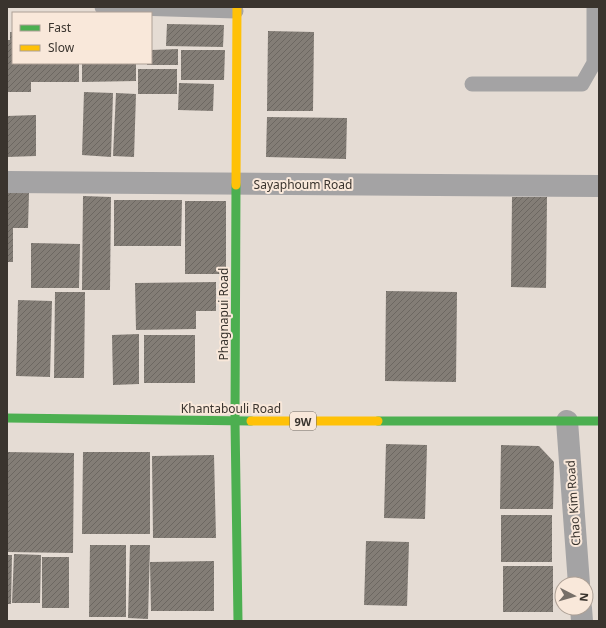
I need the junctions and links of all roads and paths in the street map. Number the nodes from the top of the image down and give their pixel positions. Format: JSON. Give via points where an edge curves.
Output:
{"nodes":[{"id":1,"x":102,"y":7,"type":"edge"},
{"id":2,"x":594,"y":7,"type":"edge"},
{"id":3,"x":236,"y":9,"type":"edge"},
{"id":4,"x":472,"y":84,"type":"dead end"},
{"id":5,"x":7,"y":182,"type":"edge"},
{"id":6,"x":235,"y":184,"type":"junction"},
{"id":7,"x":599,"y":186,"type":"edge"},
{"id":8,"x":7,"y":418,"type":"edge"},
{"id":9,"x":234,"y":421,"type":"junction"},
{"id":10,"x":567,"y":421,"type":"junction"},
{"id":11,"x":599,"y":421,"type":"edge"},
{"id":12,"x":578,"y":576,"type":"edge"},
{"id":13,"x":238,"y":621,"type":"edge"}],
"edges":[{"from":1,"to":3,"type":"lane"},
{"from":2,"to":4,"type":"lane","via":[[594,64],[582,84]]},
{"from":3,"to":6,"type":"street","name":"Phagnapui Road"},
{"from":5,"to":6,"type":"street","name":"Sayaphoum Road"},
{"from":6,"to":7,"type":"street","name":"Sayaphoum Road"},
{"from":6,"to":9,"type":"street","name":"Phagnapui Road"},
{"from":8,"to":9,"type":"street","name":"Khantabouli Road","number":"9W"},
{"from":9,"to":10,"type":"street","name":"Khantabouli Road","number":"9W"},
{"from":9,"to":13,"type":"street","name":"Phagnapui Road"},
{"from":10,"to":11,"type":"street","name":"Khantabouli Road","number":"9W"},
{"from":10,"to":12,"type":"street","name":"Chao Kim Road"}]}
